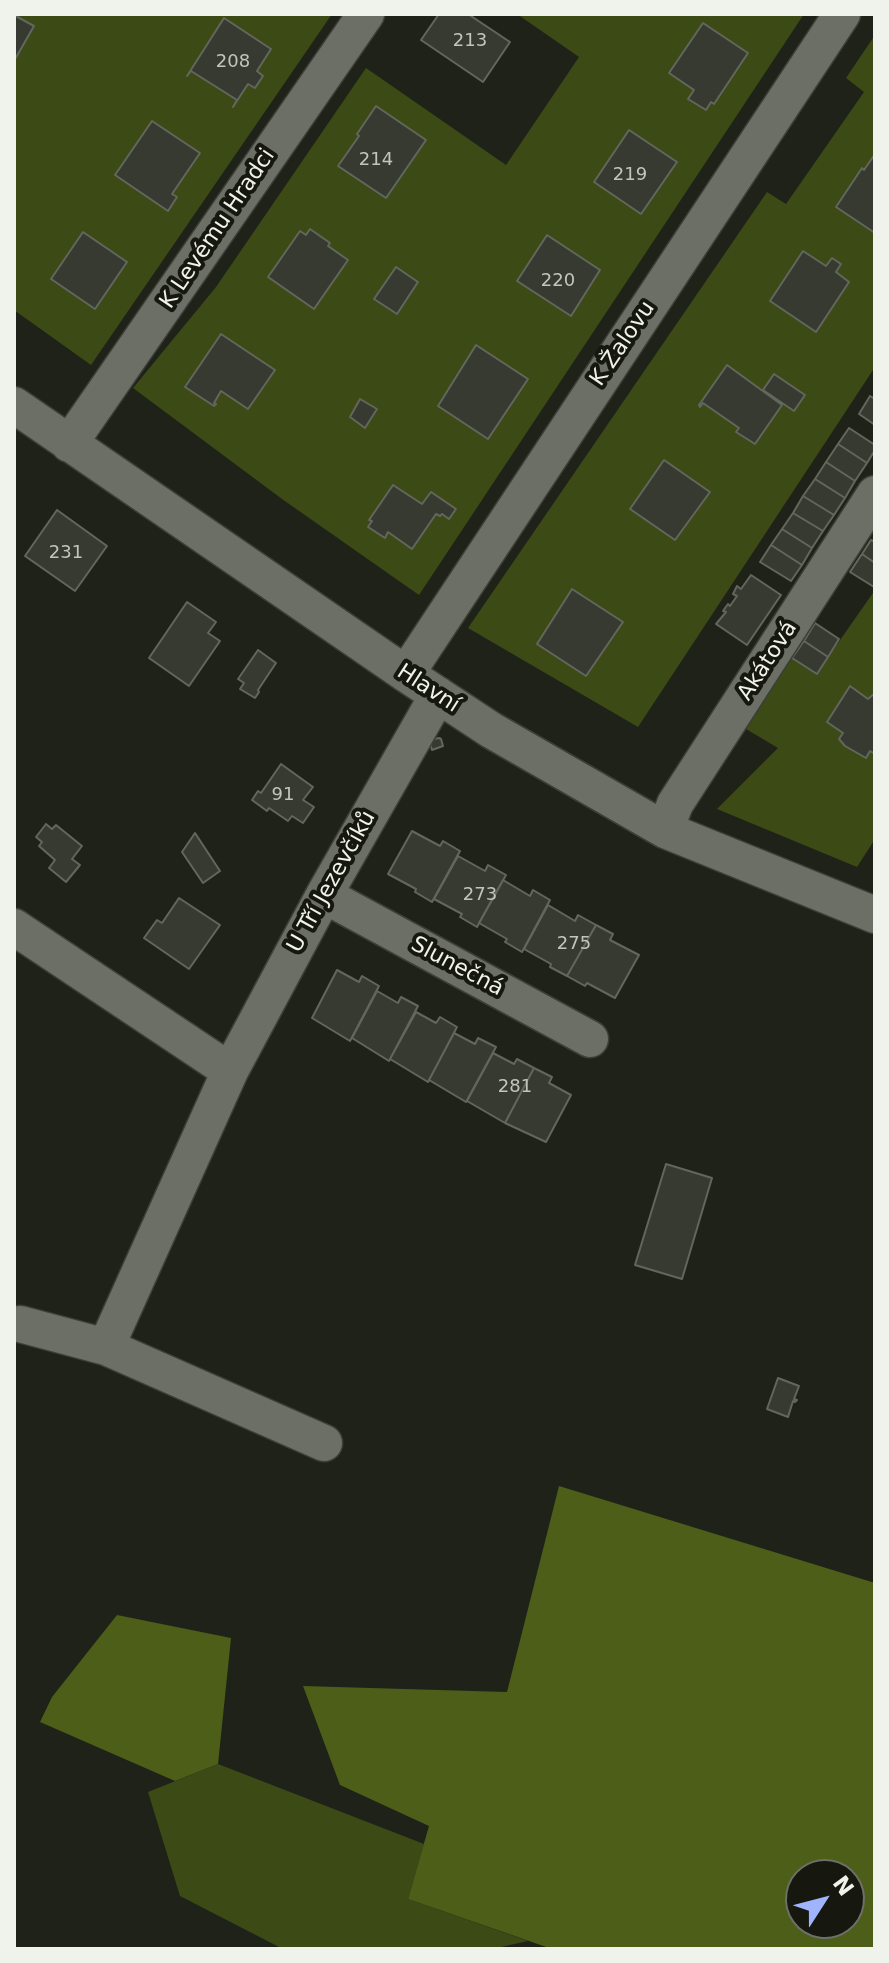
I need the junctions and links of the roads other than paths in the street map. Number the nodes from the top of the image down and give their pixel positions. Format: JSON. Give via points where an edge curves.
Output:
{"nodes":[{"id":1,"x":366,"y":14,"type":"edge"},
{"id":2,"x":842,"y":14,"type":"edge"},
{"id":3,"x":14,"y":405,"type":"edge"},
{"id":4,"x":69,"y":444,"type":"junction"},
{"id":5,"x":875,"y":494,"type":"edge"},
{"id":6,"x":406,"y":674,"type":"junction"},
{"id":7,"x":438,"y":695,"type":"junction"},
{"id":8,"x":665,"y":830,"type":"junction"},
{"id":9,"x":324,"y":895,"type":"junction"},
{"id":10,"x":875,"y":915,"type":"edge"},
{"id":11,"x":14,"y":927,"type":"edge"},
{"id":12,"x":590,"y":1039,"type":"dead end"},
{"id":13,"x":230,"y":1071,"type":"junction"},
{"id":14,"x":20,"y":1324,"type":"dead end"},
{"id":15,"x":106,"y":1347,"type":"junction"},
{"id":16,"x":324,"y":1443,"type":"dead end"}],
"edges":[{"from":1,"to":4,"type":"street","name":"K Levému Hradci"},
{"from":2,"to":6,"type":"street","name":"K Žalovu"},
{"from":3,"to":4,"type":"street","name":"Hlavní"},
{"from":4,"to":6,"type":"street","name":"Hlavní"},
{"from":5,"to":8,"type":"street","name":"Akátová","via":[[675,804]]},
{"from":6,"to":7,"type":"street","name":"Hlavní"},
{"from":7,"to":8,"type":"street","name":"Hlavní"},
{"from":7,"to":9,"type":"street","name":"U Tří Jezevčíků"},
{"from":8,"to":10,"type":"street","name":"Hlavní"},
{"from":9,"to":12,"type":"street","name":"Slunečná"},
{"from":9,"to":13,"type":"street","name":"U Tří Jezevčíků"},
{"from":11,"to":13,"type":"street"},
{"from":13,"to":15,"type":"street","name":"U Tří Jezevčíků"},
{"from":14,"to":15,"type":"street"},
{"from":15,"to":16,"type":"street"}]}
